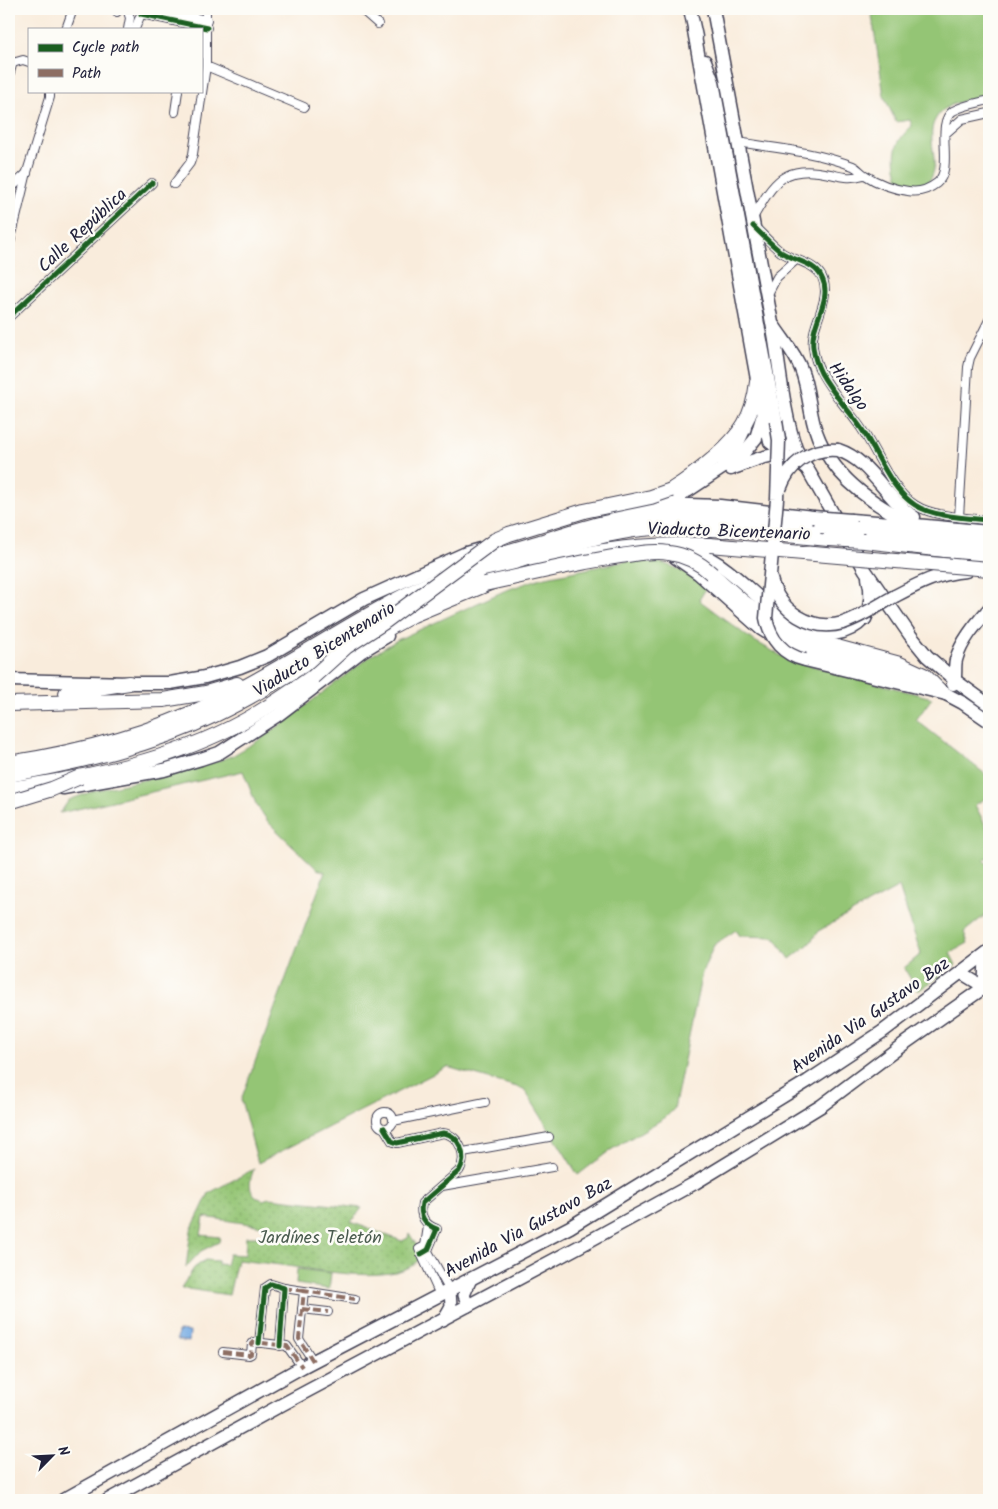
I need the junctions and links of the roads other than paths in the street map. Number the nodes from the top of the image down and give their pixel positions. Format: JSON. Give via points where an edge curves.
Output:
{"nodes":[{"id":1,"x":73,"y":9,"type":"edge"},
{"id":2,"x":127,"y":9,"type":"edge"},
{"id":3,"x":151,"y":9,"type":"edge"},
{"id":4,"x":206,"y":9,"type":"edge"},
{"id":5,"x":361,"y":9,"type":"edge"},
{"id":6,"x":690,"y":9,"type":"edge"},
{"id":7,"x":713,"y":9,"type":"edge"},
{"id":8,"x":142,"y":12,"type":"edge"},
{"id":9,"x":207,"y":24,"type":"junction"},
{"id":10,"x":378,"y":24,"type":"dead end"},
{"id":11,"x":171,"y":25,"type":"edge"},
{"id":12,"x":187,"y":27,"type":"edge"},
{"id":13,"x":66,"y":28,"type":"edge"},
{"id":14,"x":128,"y":28,"type":"edge"},
{"id":15,"x":135,"y":28,"type":"edge"},
{"id":16,"x":694,"y":31,"type":"junction"},
{"id":17,"x":28,"y":62,"type":"edge"},
{"id":18,"x":11,"y":63,"type":"edge"},
{"id":19,"x":206,"y":66,"type":"junction"},
{"id":20,"x":9,"y":76,"type":"edge"},
{"id":21,"x":202,"y":91,"type":"edge"},
{"id":22,"x":50,"y":92,"type":"edge"},
{"id":23,"x":178,"y":92,"type":"edge"},
{"id":24,"x":202,"y":92,"type":"edge"},
{"id":25,"x":989,"y":100,"type":"edge"},
{"id":26,"x":304,"y":107,"type":"dead end"},
{"id":27,"x":175,"y":112,"type":"dead end"},
{"id":28,"x":989,"y":113,"type":"edge"},
{"id":29,"x":945,"y":134,"type":"junction"},
{"id":30,"x":737,"y":142,"type":"junction"},
{"id":31,"x":28,"y":172,"type":"junction"},
{"id":32,"x":864,"y":175,"type":"junction"},
{"id":33,"x":152,"y":183,"type":"dead end"},
{"id":34,"x":174,"y":184,"type":"dead end"},
{"id":35,"x":9,"y":190,"type":"edge"},
{"id":36,"x":753,"y":223,"type":"junction"},
{"id":37,"x":9,"y":247,"type":"edge"},
{"id":38,"x":796,"y":260,"type":"junction"},
{"id":39,"x":767,"y":298,"type":"junction"},
{"id":40,"x":9,"y":317,"type":"edge"},
{"id":41,"x":989,"y":320,"type":"edge"},
{"id":42,"x":772,"y":322,"type":"junction"},
{"id":43,"x":757,"y":382,"type":"junction"},
{"id":44,"x":762,"y":407,"type":"junction"},
{"id":45,"x":746,"y":422,"type":"junction"},
{"id":46,"x":791,"y":435,"type":"junction"},
{"id":47,"x":729,"y":455,"type":"junction"},
{"id":48,"x":704,"y":467,"type":"junction"},
{"id":49,"x":719,"y":472,"type":"junction"},
{"id":50,"x":810,"y":474,"type":"junction"},
{"id":51,"x":667,"y":498,"type":"junction"},
{"id":52,"x":777,"y":499,"type":"junction"},
{"id":53,"x":959,"y":517,"type":"junction"},
{"id":54,"x":989,"y":520,"type":"edge"},
{"id":55,"x":817,"y":522,"type":"junction"},
{"id":56,"x":916,"y":524,"type":"junction"},
{"id":57,"x":935,"y":526,"type":"junction"},
{"id":58,"x":858,"y":530,"type":"junction"},
{"id":59,"x":989,"y":532,"type":"edge"},
{"id":60,"x":989,"y":543,"type":"edge"},
{"id":61,"x":652,"y":548,"type":"junction"},
{"id":62,"x":687,"y":548,"type":"junction"},
{"id":63,"x":989,"y":555,"type":"edge"},
{"id":64,"x":870,"y":567,"type":"junction"},
{"id":65,"x":989,"y":569,"type":"edge"},
{"id":66,"x":966,"y":571,"type":"junction"},
{"id":67,"x":770,"y":574,"type":"junction"},
{"id":68,"x":989,"y":574,"type":"edge"},
{"id":69,"x":485,"y":584,"type":"junction"},
{"id":70,"x":989,"y":609,"type":"edge"},
{"id":71,"x":868,"y":614,"type":"junction"},
{"id":72,"x":826,"y":644,"type":"junction"},
{"id":73,"x":262,"y":676,"type":"junction"},
{"id":74,"x":313,"y":677,"type":"junction"},
{"id":75,"x":9,"y":680,"type":"edge"},
{"id":76,"x":956,"y":681,"type":"junction"},
{"id":77,"x":129,"y":683,"type":"junction"},
{"id":78,"x":942,"y":692,"type":"junction"},
{"id":79,"x":9,"y":697,"type":"edge"},
{"id":80,"x":9,"y":704,"type":"edge"},
{"id":81,"x":989,"y":705,"type":"edge"},
{"id":82,"x":989,"y":720,"type":"edge"},
{"id":83,"x":9,"y":763,"type":"edge"},
{"id":84,"x":9,"y":775,"type":"edge"},
{"id":85,"x":80,"y":777,"type":"junction"},
{"id":86,"x":66,"y":787,"type":"junction"},
{"id":87,"x":9,"y":789,"type":"edge"},
{"id":88,"x":9,"y":795,"type":"edge"},
{"id":89,"x":9,"y":802,"type":"edge"},
{"id":90,"x":9,"y":806,"type":"edge"},
{"id":91,"x":987,"y":953,"type":"edge"},
{"id":92,"x":961,"y":973,"type":"junction"},
{"id":93,"x":987,"y":985,"type":"edge"},
{"id":94,"x":485,"y":1102,"type":"dead end"},
{"id":95,"x":393,"y":1121,"type":"junction"},
{"id":96,"x":384,"y":1128,"type":"junction"},
{"id":97,"x":550,"y":1138,"type":"dead end"},
{"id":98,"x":463,"y":1152,"type":"junction"},
{"id":99,"x":552,"y":1166,"type":"dead end"},
{"id":100,"x":440,"y":1187,"type":"junction"},
{"id":101,"x":428,"y":1226,"type":"junction"},
{"id":102,"x":425,"y":1250,"type":"junction"},
{"id":103,"x":471,"y":1279,"type":"junction"},
{"id":104,"x":284,"y":1288,"type":"junction"},
{"id":105,"x":304,"y":1291,"type":"junction"},
{"id":106,"x":445,"y":1293,"type":"junction"},
{"id":107,"x":354,"y":1299,"type":"dead end"},
{"id":108,"x":468,"y":1306,"type":"junction"},
{"id":109,"x":302,"y":1309,"type":"junction"},
{"id":110,"x":328,"y":1312,"type":"dead end"},
{"id":111,"x":443,"y":1320,"type":"junction"},
{"id":112,"x":259,"y":1343,"type":"junction"},
{"id":113,"x":280,"y":1346,"type":"junction"},
{"id":114,"x":223,"y":1352,"type":"dead end"},
{"id":115,"x":308,"y":1364,"type":"junction"},
{"id":116,"x":64,"y":1500,"type":"edge"},
{"id":117,"x":108,"y":1500,"type":"edge"}],
"edges":[{"from":1,"to":13,"type":"street"},
{"from":2,"to":14,"type":"street"},
{"from":3,"to":9,"type":"street"},
{"from":4,"to":9,"type":"street"},
{"from":5,"to":10,"type":"street"},
{"from":6,"to":16,"type":"main road"},
{"from":7,"to":30,"type":"main road"},
{"from":8,"to":11,"type":"street"},
{"from":8,"to":15,"type":"street"},
{"from":9,"to":12,"type":"street"},
{"from":9,"to":19,"type":"street"},
{"from":11,"to":12,"type":"street"},
{"from":16,"to":43,"type":"main road"},
{"from":16,"to":52,"type":"main road","bridge":true,"via":[[713,82],[776,421],[779,449]]},
{"from":17,"to":18,"type":"street"},
{"from":18,"to":20,"type":"street"},
{"from":19,"to":21,"type":"street"},
{"from":19,"to":26,"type":"street"},
{"from":22,"to":31,"type":"street"},
{"from":23,"to":27,"type":"street"},
{"from":24,"to":34,"type":"street","via":[[190,163]]},
{"from":25,"to":29,"type":"street","via":[[953,111],[948,115]]},
{"from":28,"to":29,"type":"street","via":[[962,119]]},
{"from":29,"to":32,"type":"street","via":[[943,173],[931,188],[909,192]]},
{"from":30,"to":32,"type":"street","via":[[804,152],[856,167]]},
{"from":30,"to":36,"type":"main road"},
{"from":31,"to":35,"type":"street"},
{"from":31,"to":37,"type":"street"},
{"from":32,"to":36,"type":"street","via":[[852,178],[812,170],[788,174],[766,196]]},
{"from":33,"to":40,"type":"street","name":"Calle República"},
{"from":36,"to":38,"type":"street","name":"Hidalgo","via":[[782,252]]},
{"from":36,"to":39,"type":"main road"},
{"from":38,"to":39,"type":"street","via":[[777,277]]},
{"from":38,"to":53,"type":"street","name":"Hidalgo","via":[[818,271],[825,286],[812,345],[816,363],[825,379],[865,433],[900,492],[920,508]]},
{"from":39,"to":42,"type":"main road"},
{"from":41,"to":53,"type":"street","via":[[968,367]]},
{"from":42,"to":46,"type":"main road"},
{"from":42,"to":56,"type":"main road","via":[[799,364],[817,434],[831,461],[871,500]]},
{"from":43,"to":44,"type":"main road"},
{"from":43,"to":45,"type":"highway","via":[[754,403]]},
{"from":44,"to":46,"type":"main road","via":[[772,444],[784,447],[791,441]]},
{"from":44,"to":49,"type":"main road","via":[[761,426],[752,444]]},
{"from":45,"to":47,"type":"main road","via":[[741,439]]},
{"from":45,"to":48,"type":"highway","via":[[733,441]]},
{"from":46,"to":50,"type":"main road"},
{"from":47,"to":48,"type":"highway"},
{"from":47,"to":51,"type":"main road"},
{"from":48,"to":51,"type":"highway"},
{"from":49,"to":50,"type":"main road","via":[[778,454],[798,462]]},
{"from":49,"to":51,"type":"main road"},
{"from":50,"to":64,"type":"main road"},
{"from":51,"to":55,"type":"main road"},
{"from":51,"to":74,"type":"highway","bridge":true,"via":[[652,497],[584,511],[495,540],[346,647]]},
{"from":51,"to":77,"type":"main road","via":[[598,514],[466,553],[364,600],[267,656],[240,667],[170,683]]},
{"from":52,"to":57,"type":"main road","bridge":true,"via":[[784,478],[798,461],[814,452],[838,450],[862,464],[905,511]]},
{"from":52,"to":67,"type":"main road","bridge":true},
{"from":53,"to":54,"type":"street","name":"Hidalgo"},
{"from":55,"to":58,"type":"highway","bridge":true},
{"from":55,"to":73,"type":"highway","via":[[661,515],[601,523],[472,564],[414,590]]},
{"from":56,"to":57,"type":"main road"},
{"from":56,"to":58,"type":"main road"},
{"from":57,"to":59,"type":"main road"},
{"from":58,"to":60,"type":"highway"},
{"from":58,"to":63,"type":"highway"},
{"from":58,"to":84,"type":"highway","bridge":true,"via":[[829,539],[721,529],[661,528],[605,535],[522,558],[477,574],[373,622],[263,689],[178,731],[114,753]]},
{"from":61,"to":62,"type":"main road"},
{"from":61,"to":78,"type":"main road","via":[[691,568],[777,640],[911,676]]},
{"from":61,"to":86,"type":"main road","via":[[543,568],[399,628],[362,651],[278,715],[218,753],[164,770]]},
{"from":62,"to":64,"type":"main road","via":[[834,560]]},
{"from":62,"to":71,"type":"main road","via":[[720,564],[789,621],[804,629],[839,633],[856,626]]},
{"from":64,"to":66,"type":"main road"},
{"from":64,"to":71,"type":"main road"},
{"from":64,"to":76,"type":"main road","via":[[910,635],[927,656]]},
{"from":65,"to":69,"type":"highway","name":"Viaducto Bicentenario","bridge":true,"via":[[670,544],[616,548],[574,556]]},
{"from":66,"to":67,"type":"main road","bridge":true,"via":[[933,578],[848,621],[833,625],[804,620],[786,607],[777,595]]},
{"from":66,"to":68,"type":"main road"},
{"from":67,"to":78,"type":"main road","bridge":true,"via":[[766,612],[769,631],[786,652],[806,660]]},
{"from":69,"to":72,"type":"highway","bridge":true,"via":[[583,562],[659,552],[676,554],[704,566],[737,597],[771,622],[801,637]]},
{"from":69,"to":74,"type":"highway","name":"Viaducto Bicentenario","bridge":true,"via":[[391,626]]},
{"from":70,"to":76,"type":"main road","via":[[960,650],[955,665]]},
{"from":71,"to":72,"type":"main road","via":[[852,634]]},
{"from":72,"to":78,"type":"highway","via":[[906,666],[924,675]]},
{"from":73,"to":80,"type":"highway","via":[[184,698]]},
{"from":73,"to":83,"type":"highway","via":[[214,703],[158,727],[81,750]]},
{"from":74,"to":85,"type":"highway","name":"Viaducto Bicentenario","via":[[241,722],[192,745],[146,761]]},
{"from":75,"to":77,"type":"main road"},
{"from":76,"to":78,"type":"main road"},
{"from":76,"to":81,"type":"main road"},
{"from":77,"to":79,"type":"highway","via":[[79,692]]},
{"from":78,"to":82,"type":"main road"},
{"from":85,"to":87,"type":"highway","name":"Viaducto Bicentenario","bridge":true},
{"from":85,"to":89,"type":"highway","bridge":true},
{"from":86,"to":88,"type":"main road"},
{"from":86,"to":90,"type":"highway"},
{"from":91,"to":92,"type":"main road","name":"Avenida Via Gustavo Baz"},
{"from":91,"to":93,"type":"main road"},
{"from":92,"to":93,"type":"main road"},
{"from":92,"to":103,"type":"main road","name":"Avenida Via Gustavo Baz","via":[[808,1082],[570,1227]]},
{"from":93,"to":108,"type":"main road","via":[[814,1110],[695,1183]]},
{"from":94,"to":95,"type":"street"},
{"from":95,"to":96,"type":"street"},
{"from":95,"to":96,"type":"street","via":[[389,1112],[380,1113],[376,1119]]},
{"from":96,"to":98,"type":"street","via":[[397,1143],[448,1133]]},
{"from":97,"to":98,"type":"street"},
{"from":98,"to":100,"type":"street","via":[[463,1165]]},
{"from":99,"to":100,"type":"street"},
{"from":100,"to":101,"type":"street","via":[[422,1202],[422,1214]]},
{"from":101,"to":102,"type":"street"},
{"from":101,"to":102,"type":"street","via":[[437,1229]]},
{"from":102,"to":106,"type":"street"},
{"from":103,"to":106,"type":"main road","name":"Avenida Via Gustavo Baz"},
{"from":103,"to":108,"type":"main road","via":[[464,1295]]},
{"from":104,"to":105,"type":"street"},
{"from":104,"to":112,"type":"street","via":[[271,1284],[265,1288]]},
{"from":104,"to":113,"type":"street"},
{"from":105,"to":107,"type":"street"},
{"from":105,"to":109,"type":"street"},
{"from":106,"to":111,"type":"main road","via":[[451,1306]]},
{"from":106,"to":115,"type":"main road","name":"Avenida Via Gustavo Baz"},
{"from":108,"to":111,"type":"main road"},
{"from":109,"to":110,"type":"street"},
{"from":109,"to":115,"type":"street","via":[[299,1339]]},
{"from":111,"to":117,"type":"main road"},
{"from":112,"to":113,"type":"street"},
{"from":112,"to":114,"type":"street","via":[[253,1343],[249,1355]]},
{"from":113,"to":115,"type":"street","via":[[288,1347]]},
{"from":115,"to":116,"type":"main road","name":"Avenida Via Gustavo Baz"}]}
